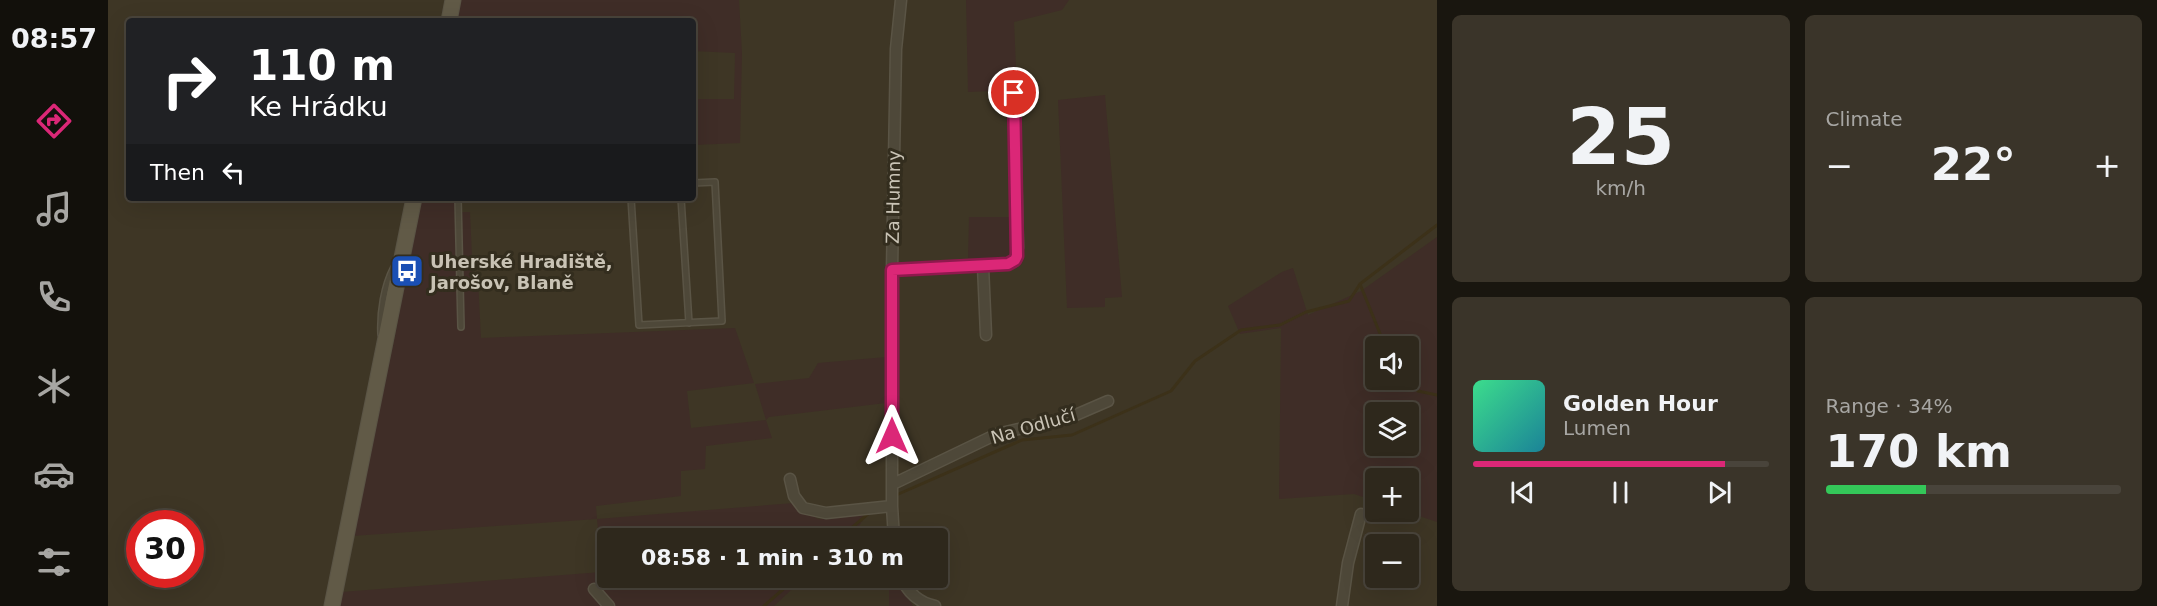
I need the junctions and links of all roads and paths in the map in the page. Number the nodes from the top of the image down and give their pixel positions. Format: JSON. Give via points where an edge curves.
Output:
{"nodes":[{"id":1,"x":453,"y":0,"type":"edge"},
{"id":2,"x":902,"y":0,"type":"edge"},
{"id":3,"x":450,"y":18,"type":"edge"},
{"id":4,"x":1014,"y":93,"type":"dead end"},
{"id":5,"x":696,"y":183,"type":"edge"},
{"id":6,"x":413,"y":201,"type":"edge"},
{"id":7,"x":458,"y":201,"type":"edge"},
{"id":8,"x":631,"y":201,"type":"edge"},
{"id":9,"x":681,"y":201,"type":"edge"},
{"id":10,"x":983,"y":266,"type":"junction"},
{"id":11,"x":892,"y":270,"type":"junction"},
{"id":12,"x":689,"y":323,"type":"junction"},
{"id":13,"x":461,"y":327,"type":"dead end"},
{"id":14,"x":986,"y":335,"type":"dead end"},
{"id":15,"x":1108,"y":401,"type":"dead end"},
{"id":16,"x":790,"y":479,"type":"dead end"},
{"id":17,"x":892,"y":496,"type":"junction"},
{"id":18,"x":1360,"y":514,"type":"dead end"},
{"id":19,"x":894,"y":528,"type":"edge"},
{"id":20,"x":907,"y":588,"type":"edge"},
{"id":21,"x":594,"y":589,"type":"dead end"},
{"id":22,"x":928,"y":605,"type":"edge"},
{"id":23,"x":332,"y":606,"type":"edge"},
{"id":24,"x":609,"y":606,"type":"edge"},
{"id":25,"x":1341,"y":606,"type":"edge"}],
"edges":[{"from":1,"to":3,"type":"main road"},
{"from":2,"to":11,"type":"street","name":"Za Humny","via":[[896,49]]},
{"from":4,"to":10,"type":"street","via":[[1018,252],[1008,264]]},
{"from":5,"to":12,"type":"lane","via":[[715,182],[722,321]]},
{"from":6,"to":23,"type":"main road"},
{"from":7,"to":13,"type":"lane"},
{"from":8,"to":12,"type":"lane","via":[[639,325]]},
{"from":9,"to":12,"type":"lane"},
{"from":10,"to":11,"type":"street"},
{"from":10,"to":14,"type":"street"},
{"from":11,"to":17,"type":"street","name":"Za Humny"},
{"from":15,"to":17,"type":"street","name":"Na Odlučí","via":[[1071,417],[998,434]]},
{"from":16,"to":17,"type":"street","name":"Na Odlučí","via":[[794,496],[803,508],[826,513],[875,508]]},
{"from":17,"to":19,"type":"street","name":"Za Humny"},
{"from":18,"to":25,"type":"street"},
{"from":20,"to":22,"type":"street"},
{"from":21,"to":24,"type":"street"}]}
